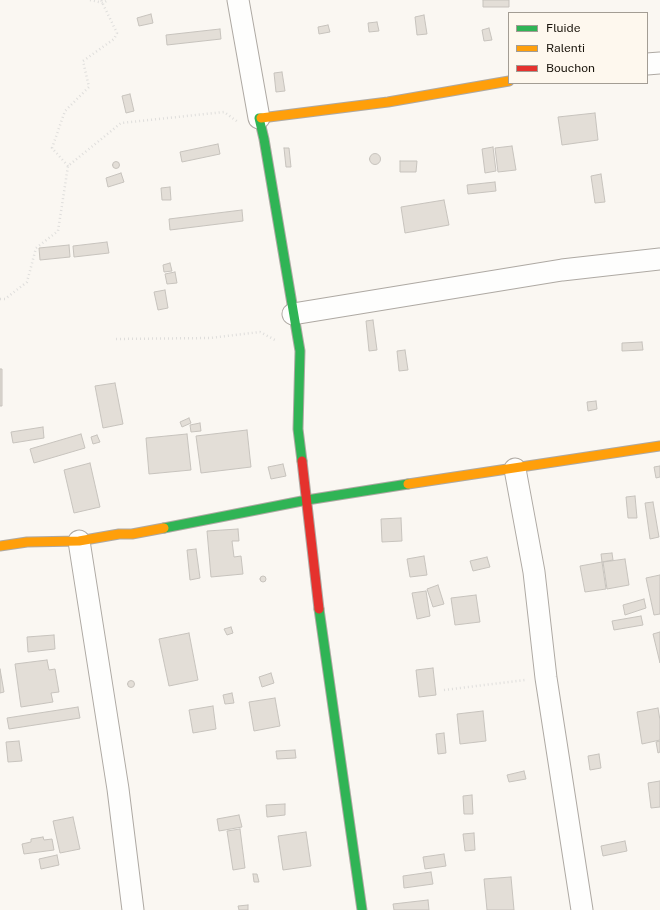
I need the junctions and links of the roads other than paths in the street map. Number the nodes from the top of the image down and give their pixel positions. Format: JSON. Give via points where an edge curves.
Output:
{"nodes":[{"id":1,"x":238,"y":0,"type":"edge"},
{"id":2,"x":660,"y":63,"type":"edge"},
{"id":3,"x":648,"y":64,"type":"edge"},
{"id":4,"x":508,"y":81,"type":"edge"},
{"id":5,"x":259,"y":118,"type":"junction"},
{"id":6,"x":660,"y":259,"type":"edge"},
{"id":7,"x":293,"y":314,"type":"junction"},
{"id":8,"x":660,"y":446,"type":"edge"},
{"id":9,"x":515,"y":468,"type":"junction"},
{"id":10,"x":306,"y":500,"type":"junction"},
{"id":11,"x":79,"y":541,"type":"junction"},
{"id":12,"x":0,"y":546,"type":"edge"},
{"id":13,"x":133,"y":910,"type":"edge"},
{"id":14,"x":362,"y":910,"type":"edge"},
{"id":15,"x":582,"y":910,"type":"edge"}],
"edges":[{"from":1,"to":5,"type":"street"},
{"from":2,"to":3,"type":"street"},
{"from":4,"to":5,"type":"street","via":[[388,102]]},
{"from":5,"to":7,"type":"street"},
{"from":6,"to":7,"type":"street","via":[[562,270]]},
{"from":7,"to":10,"type":"street","via":[[300,351],[298,429]]},
{"from":8,"to":9,"type":"street"},
{"from":9,"to":10,"type":"street"},
{"from":9,"to":15,"type":"street","via":[[534,572],[546,678]]},
{"from":10,"to":11,"type":"street","via":[[132,534]]},
{"from":10,"to":14,"type":"street","via":[[317,598]]},
{"from":11,"to":12,"type":"street","via":[[27,542]]},
{"from":11,"to":13,"type":"street","via":[[118,789]]}]}
